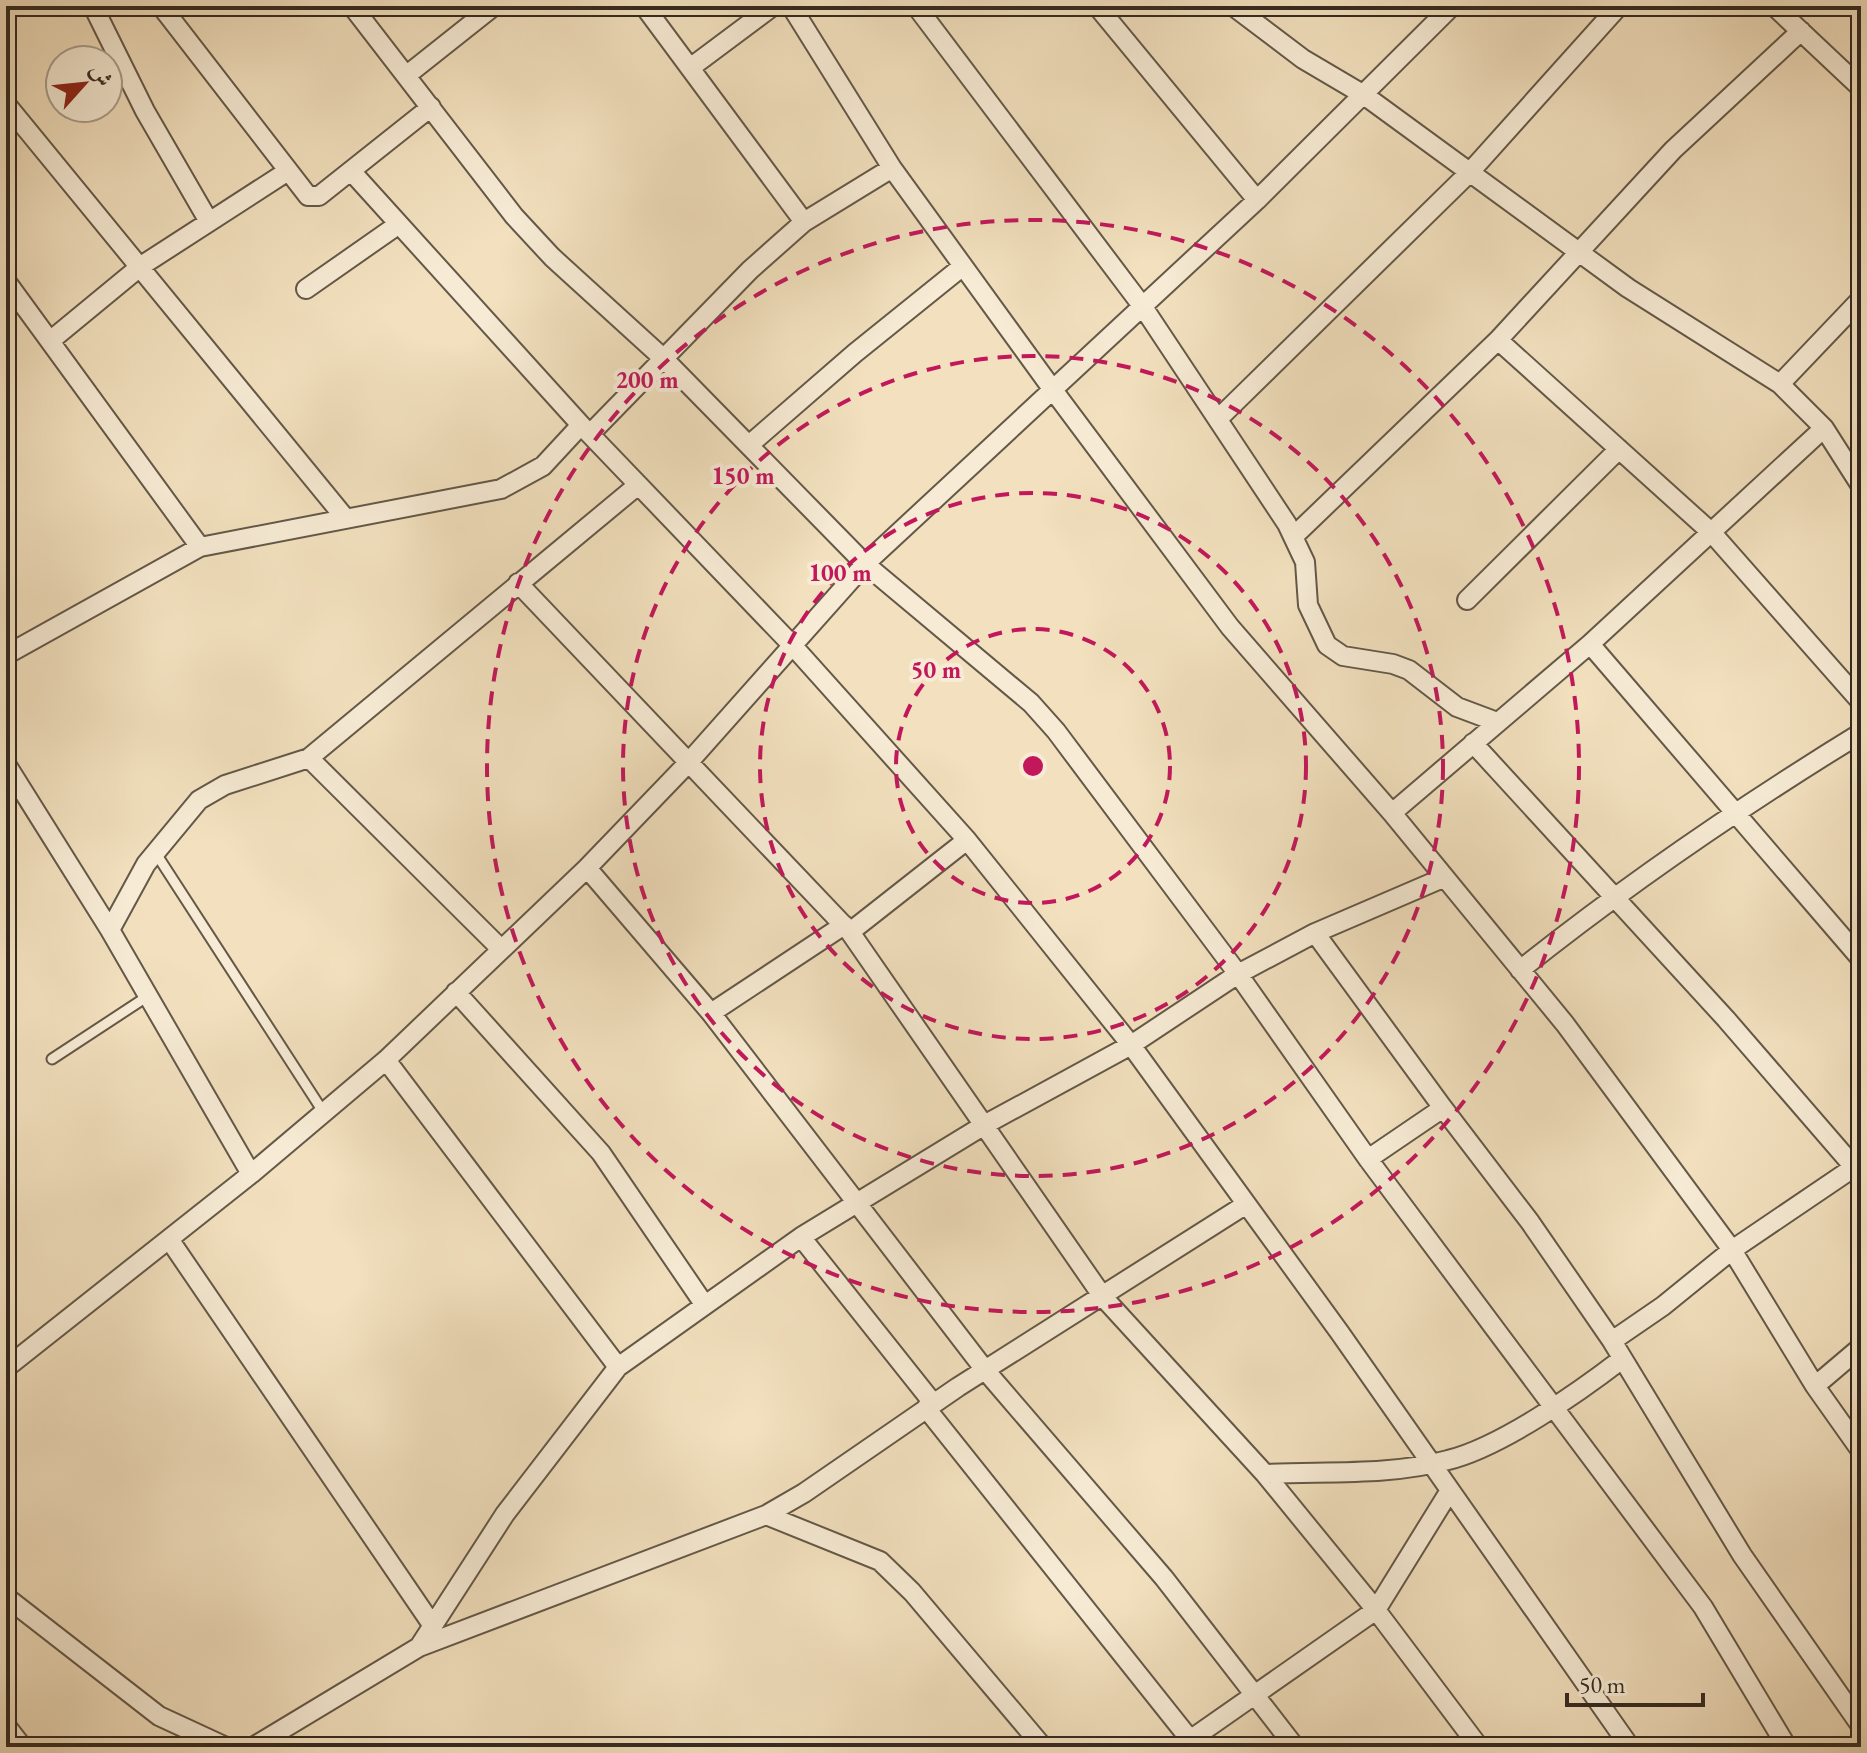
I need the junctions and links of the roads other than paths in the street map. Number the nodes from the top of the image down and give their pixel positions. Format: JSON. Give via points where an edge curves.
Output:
{"nodes":[{"id":1,"x":93,"y":6,"type":"edge"},
{"id":2,"x":161,"y":6,"type":"edge"},
{"id":3,"x":352,"y":6,"type":"edge"},
{"id":4,"x":494,"y":6,"type":"edge"},
{"id":5,"x":644,"y":6,"type":"edge"},
{"id":6,"x":773,"y":6,"type":"edge"},
{"id":7,"x":791,"y":6,"type":"edge"},
{"id":8,"x":916,"y":6,"type":"edge"},
{"id":9,"x":1097,"y":6,"type":"edge"},
{"id":10,"x":1233,"y":6,"type":"edge"},
{"id":11,"x":1452,"y":6,"type":"edge"},
{"id":12,"x":1619,"y":6,"type":"edge"},
{"id":13,"x":1774,"y":6,"type":"edge"},
{"id":14,"x":1801,"y":31,"type":"junction"},
{"id":15,"x":690,"y":68,"type":"junction"},
{"id":16,"x":407,"y":75,"type":"junction"},
{"id":17,"x":1861,"y":88,"type":"edge"},
{"id":18,"x":1364,"y":95,"type":"junction"},
{"id":19,"x":6,"y":104,"type":"edge"},
{"id":20,"x":431,"y":107,"type":"junction"},
{"id":21,"x":892,"y":168,"type":"junction"},
{"id":22,"x":288,"y":171,"type":"junction"},
{"id":23,"x":351,"y":171,"type":"junction"},
{"id":24,"x":1470,"y":172,"type":"junction"},
{"id":25,"x":1257,"y":200,"type":"junction"},
{"id":26,"x":208,"y":220,"type":"junction"},
{"id":27,"x":804,"y":222,"type":"junction"},
{"id":28,"x":399,"y":224,"type":"junction"},
{"id":29,"x":1580,"y":252,"type":"junction"},
{"id":30,"x":141,"y":266,"type":"junction"},
{"id":31,"x":963,"y":266,"type":"junction"},
{"id":32,"x":6,"y":281,"type":"edge"},
{"id":33,"x":306,"y":289,"type":"dead end"},
{"id":34,"x":1861,"y":299,"type":"edge"},
{"id":35,"x":23,"y":305,"type":"junction"},
{"id":36,"x":1143,"y":307,"type":"junction"},
{"id":37,"x":6,"y":313,"type":"edge"},
{"id":38,"x":1498,"y":340,"type":"junction"},
{"id":39,"x":50,"y":341,"type":"junction"},
{"id":40,"x":664,"y":359,"type":"junction"},
{"id":41,"x":1780,"y":384,"type":"junction"},
{"id":42,"x":1053,"y":390,"type":"junction"},
{"id":43,"x":1218,"y":419,"type":"junction"},
{"id":44,"x":1824,"y":428,"type":"junction"},
{"id":45,"x":585,"y":430,"type":"junction"},
{"id":46,"x":749,"y":445,"type":"junction"},
{"id":47,"x":1619,"y":449,"type":"junction"},
{"id":48,"x":638,"y":485,"type":"junction"},
{"id":49,"x":1861,"y":486,"type":"edge"},
{"id":50,"x":346,"y":519,"type":"junction"},
{"id":51,"x":1712,"y":533,"type":"junction"},
{"id":52,"x":1294,"y":536,"type":"junction"},
{"id":53,"x":200,"y":547,"type":"junction"},
{"id":54,"x":865,"y":564,"type":"junction"},
{"id":55,"x":518,"y":583,"type":"junction"},
{"id":56,"x":1467,"y":600,"type":"dead end"},
{"id":57,"x":1590,"y":644,"type":"junction"},
{"id":58,"x":793,"y":646,"type":"junction"},
{"id":59,"x":6,"y":655,"type":"edge"},
{"id":60,"x":1861,"y":702,"type":"edge"},
{"id":61,"x":1497,"y":722,"type":"junction"},
{"id":62,"x":1861,"y":733,"type":"edge"},
{"id":63,"x":1473,"y":743,"type":"junction"},
{"id":64,"x":309,"y":758,"type":"junction"},
{"id":65,"x":688,"y":763,"type":"junction"},
{"id":66,"x":6,"y":764,"type":"edge"},
{"id":67,"x":1734,"y":812,"type":"junction"},
{"id":68,"x":1392,"y":813,"type":"junction"},
{"id":69,"x":967,"y":840,"type":"junction"},
{"id":70,"x":155,"y":852,"type":"junction"},
{"id":71,"x":587,"y":868,"type":"junction"},
{"id":72,"x":1443,"y":878,"type":"junction"},
{"id":73,"x":1614,"y":896,"type":"junction"},
{"id":74,"x":847,"y":928,"type":"junction"},
{"id":75,"x":110,"y":930,"type":"junction"},
{"id":76,"x":1315,"y":933,"type":"junction"},
{"id":77,"x":501,"y":949,"type":"junction"},
{"id":78,"x":1861,"y":959,"type":"edge"},
{"id":79,"x":1520,"y":970,"type":"junction"},
{"id":80,"x":1238,"y":974,"type":"junction"},
{"id":81,"x":456,"y":992,"type":"junction"},
{"id":82,"x":148,"y":996,"type":"junction"},
{"id":83,"x":711,"y":1013,"type":"junction"},
{"id":84,"x":1131,"y":1045,"type":"junction"},
{"id":85,"x":52,"y":1059,"type":"dead end"},
{"id":86,"x":386,"y":1060,"type":"junction"},
{"id":87,"x":1443,"y":1108,"type":"junction"},
{"id":88,"x":324,"y":1113,"type":"junction"},
{"id":89,"x":986,"y":1124,"type":"junction"},
{"id":90,"x":1368,"y":1159,"type":"junction"},
{"id":91,"x":1857,"y":1171,"type":"edge"},
{"id":92,"x":251,"y":1174,"type":"junction"},
{"id":93,"x":858,"y":1203,"type":"junction"},
{"id":94,"x":1245,"y":1205,"type":"junction"},
{"id":95,"x":801,"y":1237,"type":"junction"},
{"id":96,"x":169,"y":1239,"type":"junction"},
{"id":97,"x":1732,"y":1250,"type":"junction"},
{"id":98,"x":1103,"y":1297,"type":"junction"},
{"id":99,"x":704,"y":1304,"type":"junction"},
{"id":100,"x":1612,"y":1341,"type":"junction"},
{"id":101,"x":1861,"y":1347,"type":"edge"},
{"id":102,"x":1622,"y":1359,"type":"junction"},
{"id":103,"x":618,"y":1367,"type":"junction"},
{"id":104,"x":6,"y":1368,"type":"edge"},
{"id":105,"x":985,"y":1370,"type":"junction"},
{"id":106,"x":1815,"y":1386,"type":"junction"},
{"id":107,"x":930,"y":1406,"type":"junction"},
{"id":108,"x":1554,"y":1407,"type":"junction"},
{"id":109,"x":1861,"y":1451,"type":"edge"},
{"id":110,"x":1429,"y":1464,"type":"junction"},
{"id":111,"x":1265,"y":1474,"type":"junction"},
{"id":112,"x":1449,"y":1492,"type":"junction"},
{"id":113,"x":766,"y":1515,"type":"junction"},
{"id":114,"x":6,"y":1597,"type":"edge"},
{"id":115,"x":1376,"y":1610,"type":"junction"},
{"id":116,"x":433,"y":1626,"type":"junction"},
{"id":117,"x":419,"y":1647,"type":"junction"},
{"id":118,"x":1257,"y":1696,"type":"junction"},
{"id":119,"x":1861,"y":1726,"type":"edge"},
{"id":120,"x":6,"y":1729,"type":"edge"},
{"id":121,"x":1188,"y":1744,"type":"edge"},
{"id":122,"x":20,"y":1747,"type":"edge"},
{"id":123,"x":226,"y":1747,"type":"edge"},
{"id":124,"x":253,"y":1747,"type":"edge"},
{"id":125,"x":1043,"y":1747,"type":"edge"},
{"id":126,"x":1295,"y":1747,"type":"edge"},
{"id":127,"x":1479,"y":1747,"type":"edge"},
{"id":128,"x":1630,"y":1747,"type":"edge"},
{"id":129,"x":1787,"y":1747,"type":"edge"}],
"edges":[{"from":1,"to":26,"type":"street"},
{"from":2,"to":22,"type":"street"},
{"from":3,"to":16,"type":"street"},
{"from":4,"to":16,"type":"street"},
{"from":5,"to":15,"type":"street"},
{"from":6,"to":15,"type":"street"},
{"from":7,"to":21,"type":"street"},
{"from":8,"to":36,"type":"street"},
{"from":9,"to":25,"type":"street"},
{"from":10,"to":18,"type":"street","via":[[1303,59]]},
{"from":11,"to":18,"type":"street"},
{"from":12,"to":24,"type":"street"},
{"from":13,"to":14,"type":"street"},
{"from":14,"to":17,"type":"street"},
{"from":14,"to":29,"type":"street","via":[[1673,150]]},
{"from":15,"to":27,"type":"street"},
{"from":16,"to":20,"type":"street"},
{"from":18,"to":24,"type":"street"},
{"from":18,"to":25,"type":"street"},
{"from":19,"to":30,"type":"street"},
{"from":20,"to":23,"type":"street"},
{"from":20,"to":40,"type":"street","via":[[514,216]]},
{"from":21,"to":27,"type":"street"},
{"from":21,"to":31,"type":"street"},
{"from":22,"to":23,"type":"street","via":[[313,198]]},
{"from":22,"to":26,"type":"street"},
{"from":23,"to":28,"type":"street"},
{"from":24,"to":29,"type":"street"},
{"from":24,"to":43,"type":"street"},
{"from":25,"to":36,"type":"street"},
{"from":26,"to":30,"type":"street"},
{"from":27,"to":40,"type":"street"},
{"from":28,"to":33,"type":"street"},
{"from":28,"to":45,"type":"street"},
{"from":29,"to":38,"type":"street"},
{"from":29,"to":41,"type":"street"},
{"from":30,"to":39,"type":"street"},
{"from":30,"to":50,"type":"street"},
{"from":31,"to":42,"type":"street"},
{"from":31,"to":46,"type":"street"},
{"from":32,"to":35,"type":"street"},
{"from":34,"to":41,"type":"street"},
{"from":35,"to":37,"type":"street"},
{"from":35,"to":39,"type":"street"},
{"from":36,"to":42,"type":"street"},
{"from":36,"to":43,"type":"street"},
{"from":38,"to":47,"type":"street"},
{"from":38,"to":52,"type":"street"},
{"from":39,"to":53,"type":"street"},
{"from":40,"to":45,"type":"street"},
{"from":40,"to":46,"type":"street"},
{"from":41,"to":44,"type":"street"},
{"from":42,"to":54,"type":"street"},
{"from":42,"to":68,"type":"street","via":[[1230,627]]},
{"from":43,"to":52,"type":"street"},
{"from":44,"to":49,"type":"street"},
{"from":44,"to":51,"type":"street"},
{"from":45,"to":48,"type":"street"},
{"from":45,"to":50,"type":"street","via":[[543,466],[501,489]]},
{"from":46,"to":54,"type":"street"},
{"from":47,"to":51,"type":"street"},
{"from":47,"to":56,"type":"street"},
{"from":48,"to":55,"type":"street"},
{"from":48,"to":58,"type":"street"},
{"from":50,"to":53,"type":"street"},
{"from":51,"to":57,"type":"street"},
{"from":51,"to":60,"type":"street"},
{"from":52,"to":61,"type":"street","via":[[1305,562],[1308,605],[1327,645],[1343,656],[1409,670],[1457,707]]},
{"from":53,"to":59,"type":"street"},
{"from":54,"to":58,"type":"street"},
{"from":54,"to":80,"type":"street","via":[[1031,703]]},
{"from":55,"to":64,"type":"street"},
{"from":55,"to":65,"type":"street"},
{"from":57,"to":61,"type":"street"},
{"from":57,"to":67,"type":"street"},
{"from":58,"to":65,"type":"street"},
{"from":58,"to":69,"type":"street"},
{"from":61,"to":63,"type":"street"},
{"from":62,"to":67,"type":"street"},
{"from":63,"to":68,"type":"street"},
{"from":63,"to":73,"type":"street"},
{"from":64,"to":70,"type":"street","via":[[225,785],[199,800]]},
{"from":64,"to":77,"type":"street"},
{"from":65,"to":71,"type":"street"},
{"from":65,"to":74,"type":"street"},
{"from":66,"to":75,"type":"street"},
{"from":67,"to":73,"type":"street"},
{"from":67,"to":78,"type":"street"},
{"from":68,"to":72,"type":"street"},
{"from":69,"to":74,"type":"street"},
{"from":69,"to":84,"type":"street"},
{"from":70,"to":75,"type":"street"},
{"from":70,"to":88,"type":"lane"},
{"from":71,"to":77,"type":"street"},
{"from":71,"to":83,"type":"street"},
{"from":72,"to":76,"type":"street"},
{"from":72,"to":79,"type":"street"},
{"from":73,"to":79,"type":"street"},
{"from":73,"to":91,"type":"street"},
{"from":74,"to":83,"type":"street"},
{"from":74,"to":89,"type":"street"},
{"from":75,"to":82,"type":"street"},
{"from":76,"to":80,"type":"street"},
{"from":76,"to":87,"type":"street"},
{"from":77,"to":81,"type":"street"},
{"from":79,"to":97,"type":"street"},
{"from":80,"to":84,"type":"street"},
{"from":80,"to":90,"type":"street"},
{"from":81,"to":86,"type":"street"},
{"from":81,"to":99,"type":"street","via":[[601,1153]]},
{"from":82,"to":85,"type":"lane"},
{"from":82,"to":92,"type":"street"},
{"from":83,"to":93,"type":"street"},
{"from":84,"to":89,"type":"street"},
{"from":84,"to":94,"type":"street"},
{"from":86,"to":88,"type":"street"},
{"from":86,"to":103,"type":"street"},
{"from":87,"to":90,"type":"street"},
{"from":87,"to":100,"type":"street"},
{"from":88,"to":92,"type":"street"},
{"from":89,"to":93,"type":"street"},
{"from":89,"to":98,"type":"street"},
{"from":90,"to":108,"type":"street"},
{"from":91,"to":97,"type":"street"},
{"from":92,"to":96,"type":"street"},
{"from":93,"to":95,"type":"street"},
{"from":93,"to":105,"type":"street"},
{"from":94,"to":98,"type":"street"},
{"from":94,"to":110,"type":"street"},
{"from":95,"to":99,"type":"street"},
{"from":95,"to":107,"type":"street"},
{"from":96,"to":104,"type":"street"},
{"from":96,"to":116,"type":"street"},
{"from":97,"to":100,"type":"street"},
{"from":97,"to":106,"type":"street"},
{"from":98,"to":105,"type":"street"},
{"from":98,"to":111,"type":"street"},
{"from":99,"to":103,"type":"street"},
{"from":100,"to":102,"type":"street"},
{"from":101,"to":106,"type":"street"},
{"from":102,"to":108,"type":"street"},
{"from":102,"to":119,"type":"street","via":[[1742,1555]]},
{"from":103,"to":116,"type":"street","via":[[505,1514]]},
{"from":105,"to":107,"type":"street"},
{"from":105,"to":118,"type":"street","via":[[1164,1578]]},
{"from":106,"to":109,"type":"street"},
{"from":107,"to":113,"type":"street"},
{"from":107,"to":121,"type":"street"},
{"from":108,"to":110,"type":"street","via":[[1476,1449]]},
{"from":108,"to":129,"type":"street","via":[[1703,1607]]},
{"from":110,"to":111,"type":"street"},
{"from":110,"to":112,"type":"street"},
{"from":111,"to":115,"type":"street"},
{"from":112,"to":115,"type":"street"},
{"from":112,"to":128,"type":"street"},
{"from":113,"to":117,"type":"street"},
{"from":113,"to":125,"type":"street","via":[[880,1561]]},
{"from":114,"to":123,"type":"street","via":[[159,1716]]},
{"from":115,"to":118,"type":"street"},
{"from":115,"to":127,"type":"street"},
{"from":116,"to":117,"type":"street"},
{"from":117,"to":124,"type":"street"},
{"from":118,"to":121,"type":"street"},
{"from":118,"to":126,"type":"street"},
{"from":120,"to":122,"type":"street"}]}
